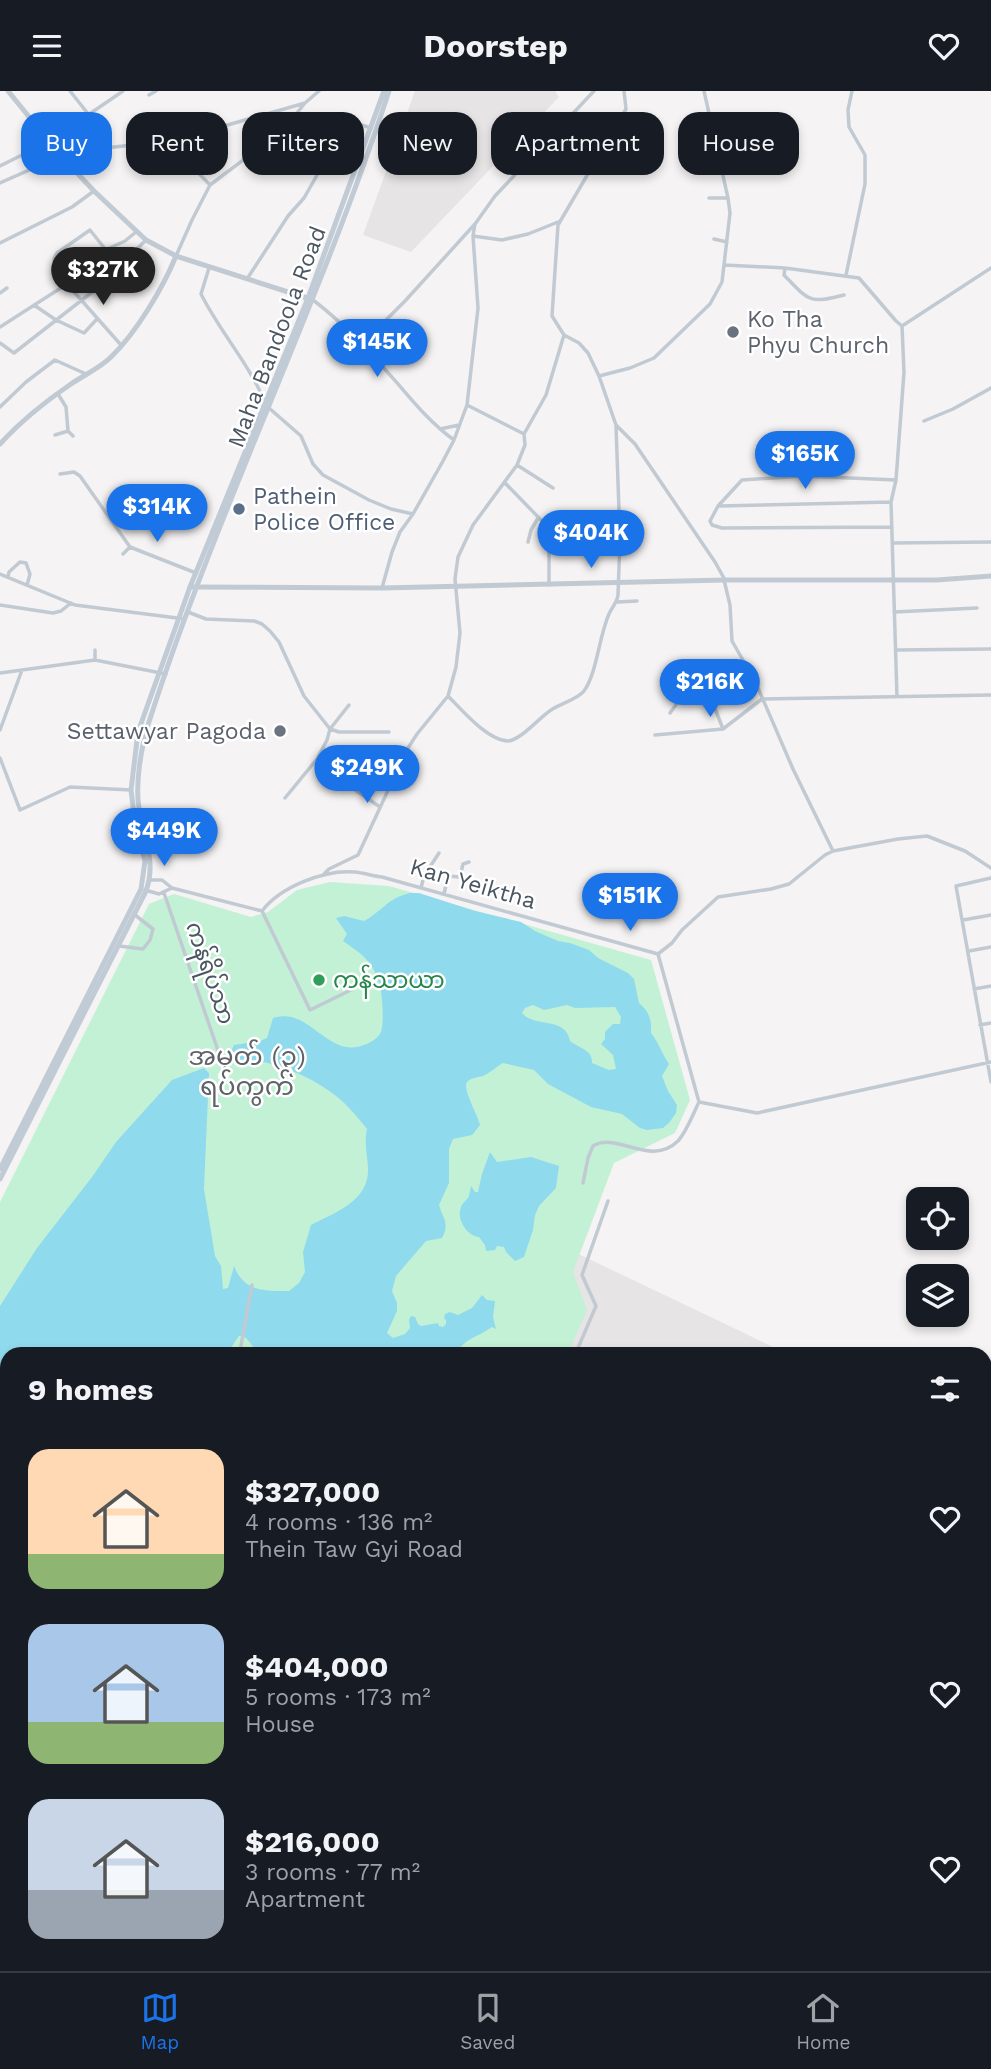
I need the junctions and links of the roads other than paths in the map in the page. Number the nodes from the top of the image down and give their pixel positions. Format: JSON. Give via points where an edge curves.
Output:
{"nodes":[{"id":1,"x":8,"y":91,"type":"edge"},
{"id":2,"x":70,"y":91,"type":"edge"},
{"id":3,"x":123,"y":91,"type":"edge"},
{"id":4,"x":156,"y":91,"type":"edge"},
{"id":5,"x":319,"y":91,"type":"edge"},
{"id":6,"x":386,"y":91,"type":"edge"},
{"id":7,"x":624,"y":91,"type":"edge"},
{"id":8,"x":704,"y":91,"type":"edge"},
{"id":9,"x":852,"y":91,"type":"edge"},
{"id":10,"x":591,"y":92,"type":"edge"},
{"id":11,"x":149,"y":95,"type":"dead end"},
{"id":12,"x":305,"y":103,"type":"junction"},
{"id":13,"x":25,"y":112,"type":"edge"},
{"id":14,"x":87,"y":112,"type":"edge"},
{"id":15,"x":93,"y":112,"type":"edge"},
{"id":16,"x":228,"y":125,"type":"edge"},
{"id":17,"x":374,"y":129,"type":"junction"},
{"id":18,"x":21,"y":156,"type":"edge"},
{"id":19,"x":0,"y":166,"type":"edge"},
{"id":20,"x":21,"y":173,"type":"edge"},
{"id":21,"x":79,"y":175,"type":"edge"},
{"id":22,"x":201,"y":175,"type":"edge"},
{"id":23,"x":0,"y":183,"type":"edge"},
{"id":24,"x":211,"y":185,"type":"junction"},
{"id":25,"x":94,"y":191,"type":"junction"},
{"id":26,"x":709,"y":198,"type":"dead end"},
{"id":27,"x":728,"y":198,"type":"junction"},
{"id":28,"x":560,"y":221,"type":"junction"},
{"id":29,"x":475,"y":224,"type":"junction"},
{"id":30,"x":136,"y":232,"type":"junction"},
{"id":31,"x":473,"y":236,"type":"junction"},
{"id":32,"x":714,"y":239,"type":"dead end"},
{"id":33,"x":146,"y":240,"type":"junction"},
{"id":34,"x":727,"y":242,"type":"junction"},
{"id":35,"x":0,"y":243,"type":"edge"},
{"id":36,"x":106,"y":250,"type":"junction"},
{"id":37,"x":176,"y":256,"type":"junction"},
{"id":38,"x":724,"y":265,"type":"junction"},
{"id":39,"x":210,"y":266,"type":"junction"},
{"id":40,"x":785,"y":268,"type":"junction"},
{"id":41,"x":991,"y":268,"type":"edge"},
{"id":42,"x":846,"y":275,"type":"junction"},
{"id":43,"x":246,"y":279,"type":"junction"},
{"id":44,"x":69,"y":282,"type":"junction"},
{"id":45,"x":7,"y":288,"type":"dead end"},
{"id":46,"x":0,"y":293,"type":"edge"},
{"id":47,"x":844,"y":295,"type":"dead end"},
{"id":48,"x":310,"y":299,"type":"junction"},
{"id":49,"x":81,"y":301,"type":"junction"},
{"id":50,"x":34,"y":305,"type":"junction"},
{"id":51,"x":97,"y":319,"type":"junction"},
{"id":52,"x":56,"y":320,"type":"junction"},
{"id":53,"x":902,"y":326,"type":"junction"},
{"id":54,"x":0,"y":327,"type":"edge"},
{"id":55,"x":564,"y":335,"type":"junction"},
{"id":56,"x":0,"y":343,"type":"edge"},
{"id":57,"x":362,"y":344,"type":"junction"},
{"id":58,"x":121,"y":345,"type":"junction"},
{"id":59,"x":86,"y":374,"type":"junction"},
{"id":60,"x":599,"y":376,"type":"junction"},
{"id":61,"x":991,"y":388,"type":"edge"},
{"id":62,"x":58,"y":394,"type":"junction"},
{"id":63,"x":267,"y":405,"type":"junction"},
{"id":64,"x":467,"y":405,"type":"junction"},
{"id":65,"x":1,"y":407,"type":"edge"},
{"id":66,"x":925,"y":421,"type":"dead end"},
{"id":67,"x":458,"y":425,"type":"junction"},
{"id":68,"x":616,"y":425,"type":"junction"},
{"id":69,"x":439,"y":429,"type":"junction"},
{"id":70,"x":68,"y":431,"type":"junction"},
{"id":71,"x":524,"y":434,"type":"junction"},
{"id":72,"x":55,"y":435,"type":"dead end"},
{"id":73,"x":73,"y":436,"type":"dead end"},
{"id":74,"x":454,"y":440,"type":"junction"},
{"id":75,"x":0,"y":444,"type":"edge"},
{"id":76,"x":517,"y":465,"type":"junction"},
{"id":77,"x":60,"y":474,"type":"dead end"},
{"id":78,"x":896,"y":480,"type":"junction"},
{"id":79,"x":505,"y":483,"type":"junction"},
{"id":80,"x":553,"y":488,"type":"dead end"},
{"id":81,"x":891,"y":502,"type":"junction"},
{"id":82,"x":718,"y":506,"type":"junction"},
{"id":83,"x":413,"y":514,"type":"junction"},
{"id":84,"x":538,"y":518,"type":"junction"},
{"id":85,"x":892,"y":527,"type":"junction"},
{"id":86,"x":528,"y":542,"type":"dead end"},
{"id":87,"x":991,"y":542,"type":"edge"},
{"id":88,"x":892,"y":543,"type":"junction"},
{"id":89,"x":130,"y":547,"type":"junction"},
{"id":90,"x":123,"y":554,"type":"dead end"},
{"id":91,"x":196,"y":573,"type":"junction"},
{"id":92,"x":0,"y":574,"type":"edge"},
{"id":93,"x":991,"y":576,"type":"edge"},
{"id":94,"x":8,"y":577,"type":"junction"},
{"id":95,"x":893,"y":579,"type":"junction"},
{"id":96,"x":724,"y":580,"type":"junction"},
{"id":97,"x":619,"y":583,"type":"junction"},
{"id":98,"x":27,"y":585,"type":"junction"},
{"id":99,"x":549,"y":585,"type":"junction"},
{"id":100,"x":455,"y":586,"type":"junction"},
{"id":101,"x":193,"y":587,"type":"junction"},
{"id":102,"x":382,"y":588,"type":"junction"},
{"id":103,"x":638,"y":600,"type":"dead end"},
{"id":104,"x":617,"y":602,"type":"junction"},
{"id":105,"x":71,"y":603,"type":"junction"},
{"id":106,"x":0,"y":605,"type":"edge"},
{"id":107,"x":977,"y":608,"type":"dead end"},
{"id":108,"x":894,"y":612,"type":"junction"},
{"id":109,"x":184,"y":616,"type":"junction"},
{"id":110,"x":991,"y":649,"type":"edge"},
{"id":111,"x":95,"y":650,"type":"dead end"},
{"id":112,"x":897,"y":650,"type":"junction"},
{"id":113,"x":95,"y":660,"type":"junction"},
{"id":114,"x":22,"y":670,"type":"junction"},
{"id":115,"x":0,"y":673,"type":"edge"},
{"id":116,"x":163,"y":673,"type":"junction"},
{"id":117,"x":991,"y":695,"type":"edge"},
{"id":118,"x":449,"y":697,"type":"junction"},
{"id":119,"x":897,"y":697,"type":"junction"},
{"id":120,"x":762,"y":699,"type":"junction"},
{"id":121,"x":349,"y":705,"type":"dead end"},
{"id":122,"x":670,"y":713,"type":"dead end"},
{"id":123,"x":330,"y":729,"type":"junction"},
{"id":124,"x":723,"y":729,"type":"junction"},
{"id":125,"x":0,"y":730,"type":"edge"},
{"id":126,"x":389,"y":732,"type":"dead end"},
{"id":127,"x":655,"y":735,"type":"dead end"},
{"id":128,"x":0,"y":758,"type":"edge"},
{"id":129,"x":317,"y":759,"type":"junction"},
{"id":130,"x":360,"y":768,"type":"dead end"},
{"id":131,"x":348,"y":785,"type":"junction"},
{"id":132,"x":134,"y":791,"type":"junction"},
{"id":133,"x":285,"y":798,"type":"dead end"},
{"id":134,"x":380,"y":807,"type":"junction"},
{"id":135,"x":833,"y":851,"type":"junction"},
{"id":136,"x":439,"y":853,"type":"dead end"},
{"id":137,"x":458,"y":859,"type":"dead end"},
{"id":138,"x":469,"y":862,"type":"dead end"},
{"id":139,"x":342,"y":863,"type":"junction"},
{"id":140,"x":463,"y":864,"type":"junction"},
{"id":141,"x":991,"y":868,"type":"edge"},
{"id":142,"x":344,"y":872,"type":"junction"},
{"id":143,"x":323,"y":876,"type":"junction"},
{"id":144,"x":991,"y":878,"type":"edge"},
{"id":145,"x":147,"y":880,"type":"junction"},
{"id":146,"x":172,"y":888,"type":"junction"},
{"id":147,"x":421,"y":888,"type":"junction"},
{"id":148,"x":144,"y":890,"type":"junction"},
{"id":149,"x":164,"y":893,"type":"junction"},
{"id":150,"x":444,"y":894,"type":"junction"},
{"id":151,"x":262,"y":911,"type":"junction"},
{"id":152,"x":135,"y":915,"type":"junction"},
{"id":153,"x":991,"y":915,"type":"edge"},
{"id":154,"x":963,"y":920,"type":"junction"},
{"id":155,"x":119,"y":946,"type":"junction"},
{"id":156,"x":991,"y":947,"type":"edge"},
{"id":157,"x":969,"y":951,"type":"junction"},
{"id":158,"x":658,"y":954,"type":"junction"},
{"id":159,"x":991,"y":986,"type":"edge"},
{"id":160,"x":353,"y":989,"type":"dead end"},
{"id":161,"x":974,"y":989,"type":"junction"},
{"id":162,"x":991,"y":1023,"type":"edge"},
{"id":163,"x":980,"y":1025,"type":"junction"},
{"id":164,"x":989,"y":1062,"type":"edge"},
{"id":165,"x":223,"y":1065,"type":"dead end"},
{"id":166,"x":991,"y":1082,"type":"edge"},
{"id":167,"x":699,"y":1102,"type":"junction"},
{"id":168,"x":0,"y":1169,"type":"edge"},
{"id":169,"x":0,"y":1179,"type":"edge"},
{"id":170,"x":583,"y":1183,"type":"dead end"},
{"id":171,"x":608,"y":1201,"type":"dead end"},
{"id":172,"x":252,"y":1285,"type":"dead end"},
{"id":173,"x":241,"y":1347,"type":"edge"},
{"id":174,"x":578,"y":1347,"type":"edge"}],
"edges":[{"from":1,"to":13,"type":"street"},
{"from":2,"to":14,"type":"street"},
{"from":3,"to":15,"type":"street"},
{"from":4,"to":11,"type":"street"},
{"from":5,"to":12,"type":"street"},
{"from":6,"to":17,"type":"main road","name":"Maha Bandoola Road"},
{"from":7,"to":28,"type":"street","via":[[626,109]]},
{"from":8,"to":27,"type":"street"},
{"from":9,"to":42,"type":"street","via":[[849,127],[865,155],[865,184]]},
{"from":10,"to":29,"type":"street"},
{"from":12,"to":16,"type":"street"},
{"from":12,"to":24,"type":"street","via":[[283,129]]},
{"from":17,"to":43,"type":"street","via":[[355,123],[345,126],[304,198]]},
{"from":17,"to":48,"type":"main road","name":"Maha Bandoola Road"},
{"from":18,"to":19,"type":"street"},
{"from":20,"to":23,"type":"street"},
{"from":21,"to":25,"type":"street"},
{"from":22,"to":24,"type":"street"},
{"from":24,"to":37,"type":"street"},
{"from":25,"to":30,"type":"street"},
{"from":25,"to":35,"type":"street"},
{"from":26,"to":27,"type":"street"},
{"from":27,"to":34,"type":"street"},
{"from":28,"to":31,"type":"street","via":[[502,240]]},
{"from":28,"to":55,"type":"street","via":[[552,316]]},
{"from":29,"to":31,"type":"street"},
{"from":29,"to":57,"type":"street"},
{"from":30,"to":33,"type":"street"},
{"from":30,"to":36,"type":"street"},
{"from":31,"to":64,"type":"street","via":[[478,308]]},
{"from":32,"to":34,"type":"street"},
{"from":33,"to":37,"type":"street"},
{"from":33,"to":49,"type":"street"},
{"from":34,"to":38,"type":"street"},
{"from":36,"to":44,"type":"street"},
{"from":36,"to":44,"type":"street","via":[[90,230],[57,253],[54,259]]},
{"from":37,"to":39,"type":"street"},
{"from":37,"to":58,"type":"street","via":[[164,283]]},
{"from":38,"to":40,"type":"street"},
{"from":38,"to":60,"type":"street","via":[[722,282],[710,304],[654,358]]},
{"from":39,"to":43,"type":"street"},
{"from":39,"to":63,"type":"street","via":[[201,294],[254,376]]},
{"from":40,"to":42,"type":"street"},
{"from":40,"to":47,"type":"street","via":[[785,275],[818,302]]},
{"from":41,"to":53,"type":"street"},
{"from":42,"to":53,"type":"street","via":[[859,278]]},
{"from":43,"to":48,"type":"street"},
{"from":44,"to":49,"type":"street"},
{"from":44,"to":50,"type":"street"},
{"from":45,"to":46,"type":"street"},
{"from":48,"to":57,"type":"street"},
{"from":48,"to":63,"type":"main road","name":"Maha Bandoola Road"},
{"from":49,"to":51,"type":"street"},
{"from":49,"to":52,"type":"street"},
{"from":50,"to":52,"type":"street"},
{"from":50,"to":54,"type":"street"},
{"from":51,"to":52,"type":"street","via":[[84,333]]},
{"from":51,"to":58,"type":"street"},
{"from":52,"to":56,"type":"street","via":[[15,353]]},
{"from":53,"to":78,"type":"street","via":[[905,372]]},
{"from":55,"to":60,"type":"street","via":[[588,353]]},
{"from":55,"to":71,"type":"street","via":[[546,395]]},
{"from":57,"to":69,"type":"street"},
{"from":58,"to":59,"type":"street"},
{"from":59,"to":62,"type":"street"},
{"from":59,"to":65,"type":"street","via":[[55,360]]},
{"from":60,"to":68,"type":"street"},
{"from":61,"to":66,"type":"street"},
{"from":62,"to":70,"type":"street","via":[[66,407]]},
{"from":62,"to":75,"type":"street"},
{"from":63,"to":83,"type":"street","via":[[301,436],[323,475],[369,500]]},
{"from":63,"to":91,"type":"main road","name":"Maha Bandoola Road"},
{"from":63,"to":101,"type":"main road","name":"Maha Bandoola Road"},
{"from":64,"to":67,"type":"street"},
{"from":64,"to":71,"type":"street"},
{"from":67,"to":69,"type":"street"},
{"from":67,"to":74,"type":"street"},
{"from":68,"to":96,"type":"street","via":[[635,444]]},
{"from":68,"to":97,"type":"street"},
{"from":69,"to":74,"type":"street"},
{"from":70,"to":72,"type":"street"},
{"from":70,"to":73,"type":"street"},
{"from":71,"to":76,"type":"street"},
{"from":74,"to":83,"type":"street"},
{"from":76,"to":79,"type":"street"},
{"from":76,"to":80,"type":"street"},
{"from":77,"to":89,"type":"street","via":[[80,476]]},
{"from":78,"to":81,"type":"street"},
{"from":78,"to":82,"type":"street","via":[[803,476],[742,480]]},
{"from":79,"to":84,"type":"street"},
{"from":79,"to":100,"type":"street","via":[[473,525],[458,557]]},
{"from":81,"to":82,"type":"street"},
{"from":81,"to":85,"type":"street"},
{"from":82,"to":85,"type":"street","via":[[710,521],[722,528]]},
{"from":83,"to":102,"type":"street","via":[[400,532]]},
{"from":84,"to":86,"type":"street"},
{"from":84,"to":99,"type":"street","via":[[549,531]]},
{"from":85,"to":88,"type":"street"},
{"from":87,"to":88,"type":"street"},
{"from":88,"to":95,"type":"street"},
{"from":89,"to":90,"type":"street"},
{"from":89,"to":91,"type":"street"},
{"from":91,"to":101,"type":"main road","name":"Maha Bandoola Road"},
{"from":92,"to":94,"type":"street"},
{"from":93,"to":95,"type":"street"},
{"from":94,"to":98,"type":"street"},
{"from":94,"to":98,"type":"street","via":[[17,563],[26,563]]},
{"from":95,"to":96,"type":"street"},
{"from":95,"to":108,"type":"street"},
{"from":96,"to":97,"type":"street"},
{"from":96,"to":120,"type":"street","via":[[732,641]]},
{"from":97,"to":99,"type":"street"},
{"from":97,"to":104,"type":"street"},
{"from":98,"to":105,"type":"street"},
{"from":99,"to":100,"type":"street"},
{"from":100,"to":102,"type":"street"},
{"from":100,"to":118,"type":"street","via":[[460,633]]},
{"from":101,"to":102,"type":"street"},
{"from":101,"to":109,"type":"main road","name":"Maha Bandoola Road"},
{"from":103,"to":104,"type":"street"},
{"from":104,"to":118,"type":"street","via":[[584,691],[515,739],[507,741],[486,732]]},
{"from":105,"to":106,"type":"street","via":[[53,613]]},
{"from":105,"to":109,"type":"street"},
{"from":107,"to":108,"type":"street"},
{"from":108,"to":112,"type":"street"},
{"from":109,"to":116,"type":"main road","name":"Maha Bandoola Road"},
{"from":109,"to":123,"type":"street","via":[[254,621],[270,631],[304,696]]},
{"from":110,"to":112,"type":"street"},
{"from":111,"to":113,"type":"street"},
{"from":112,"to":119,"type":"street"},
{"from":113,"to":114,"type":"street"},
{"from":113,"to":116,"type":"street"},
{"from":114,"to":115,"type":"street"},
{"from":114,"to":125,"type":"street"},
{"from":116,"to":132,"type":"main road","name":"Maha Bandoola Road"},
{"from":117,"to":119,"type":"street"},
{"from":118,"to":134,"type":"street","via":[[399,762]]},
{"from":119,"to":120,"type":"street"},
{"from":120,"to":124,"type":"street"},
{"from":120,"to":135,"type":"street"},
{"from":121,"to":123,"type":"street"},
{"from":122,"to":124,"type":"street","via":[[699,684],[707,688]]},
{"from":123,"to":126,"type":"street"},
{"from":123,"to":129,"type":"street"},
{"from":124,"to":127,"type":"street"},
{"from":128,"to":132,"type":"street","via":[[20,810],[70,787]]},
{"from":129,"to":131,"type":"street"},
{"from":129,"to":133,"type":"street"},
{"from":130,"to":131,"type":"street"},
{"from":131,"to":134,"type":"street"},
{"from":132,"to":145,"type":"main road","name":"Maha Bandoola Road","via":[[151,862]]},
{"from":134,"to":139,"type":"street","via":[[358,855]]},
{"from":135,"to":141,"type":"street","via":[[927,836],[965,851]]},
{"from":135,"to":158,"type":"street","via":[[789,884],[718,897]]},
{"from":136,"to":147,"type":"street"},
{"from":137,"to":140,"type":"street"},
{"from":138,"to":140,"type":"street"},
{"from":139,"to":142,"type":"street"},
{"from":139,"to":143,"type":"street"},
{"from":140,"to":150,"type":"street","via":[[460,877],[448,876]]},
{"from":142,"to":143,"type":"street","name":"Kan Yeiktha"},
{"from":142,"to":147,"type":"street","name":"Kan Yeiktha"},
{"from":143,"to":151,"type":"street","name":"Kan Yeiktha","via":[[302,881]]},
{"from":144,"to":154,"type":"street","via":[[956,886]]},
{"from":145,"to":146,"type":"street","via":[[162,880]]},
{"from":145,"to":148,"type":"main road","name":"Maha Bandoola Road"},
{"from":146,"to":149,"type":"street"},
{"from":146,"to":151,"type":"street"},
{"from":147,"to":150,"type":"street","name":"Kan Yeiktha"},
{"from":148,"to":149,"type":"street"},
{"from":148,"to":152,"type":"main road","name":"Maha Bandoola Road"},
{"from":148,"to":168,"type":"main road","name":"Maha Bandoola Road"},
{"from":149,"to":165,"type":"street","name":"ကန်ရိပ်သာ"},
{"from":150,"to":158,"type":"street","name":"Kan Yeiktha"},
{"from":151,"to":160,"type":"street","via":[[310,1010]]},
{"from":152,"to":155,"type":"main road","name":"Maha Bandoola Road"},
{"from":152,"to":155,"type":"street","via":[[153,929],[149,940],[143,949]]},
{"from":153,"to":154,"type":"street"},
{"from":154,"to":157,"type":"street"},
{"from":155,"to":169,"type":"main road","name":"Maha Bandoola Road"},
{"from":156,"to":157,"type":"street"},
{"from":157,"to":161,"type":"street"},
{"from":158,"to":167,"type":"street"},
{"from":159,"to":161,"type":"street"},
{"from":161,"to":163,"type":"street"},
{"from":162,"to":163,"type":"street"},
{"from":163,"to":164,"type":"street"},
{"from":164,"to":166,"type":"street"},
{"from":164,"to":167,"type":"street","via":[[757,1113]]},
{"from":167,"to":170,"type":"street","via":[[679,1139],[662,1150],[604,1142],[593,1146]]},
{"from":171,"to":174,"type":"street","via":[[582,1275],[596,1306]]},
{"from":172,"to":173,"type":"street"}]}
